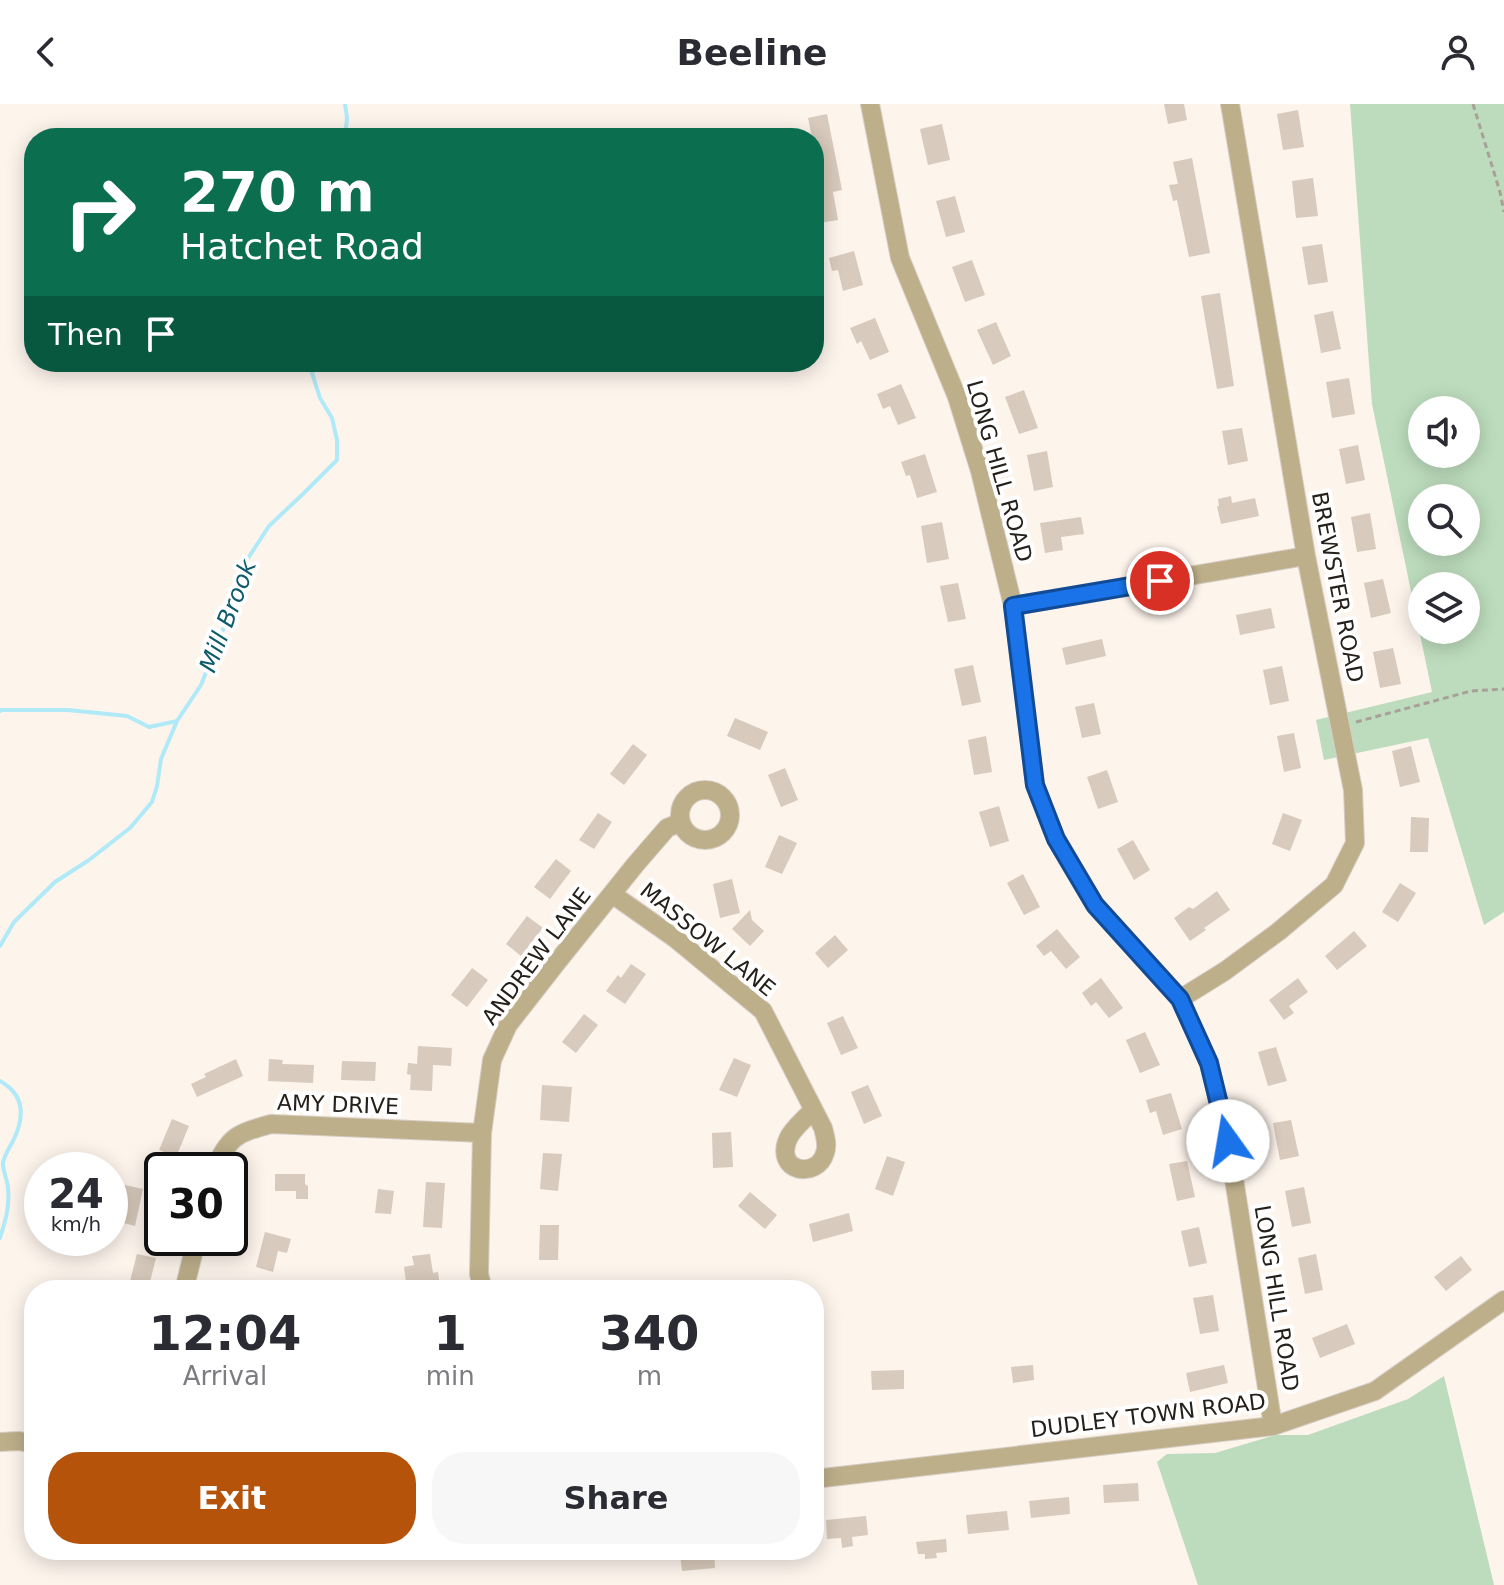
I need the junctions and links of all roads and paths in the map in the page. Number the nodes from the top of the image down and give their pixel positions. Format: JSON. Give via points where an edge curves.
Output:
{"nodes":[{"id":1,"x":870,"y":104,"type":"edge"},
{"id":2,"x":1230,"y":104,"type":"edge"},
{"id":3,"x":1473,"y":104,"type":"edge"},
{"id":4,"x":1504,"y":212,"type":"edge"},
{"id":5,"x":1306,"y":556,"type":"junction"},
{"id":6,"x":1013,"y":606,"type":"junction"},
{"id":7,"x":1504,"y":689,"type":"edge"},
{"id":8,"x":1352,"y":723,"type":"dead end"},
{"id":9,"x":681,"y":822,"type":"dead end"},
{"id":10,"x":612,"y":894,"type":"junction"},
{"id":11,"x":1180,"y":999,"type":"junction"},
{"id":12,"x":813,"y":1110,"type":"dead end"},
{"id":13,"x":482,"y":1133,"type":"junction"},
{"id":14,"x":223,"y":1152,"type":"edge"},
{"id":15,"x":192,"y":1256,"type":"edge"},
{"id":16,"x":186,"y":1280,"type":"edge"},
{"id":17,"x":480,"y":1280,"type":"edge"},
{"id":18,"x":1501,"y":1310,"type":"edge"},
{"id":19,"x":1273,"y":1426,"type":"junction"},
{"id":20,"x":0,"y":1442,"type":"edge"},
{"id":21,"x":24,"y":1442,"type":"edge"},
{"id":22,"x":824,"y":1478,"type":"edge"}],
"edges":[{"from":1,"to":6,"type":"street","name":"LONG HILL ROAD","via":[[900,258],[957,397]]},
{"from":2,"to":5,"type":"street","name":"BREWSTER ROAD"},
{"from":3,"to":4,"type":"path"},
{"from":5,"to":6,"type":"street"},
{"from":5,"to":11,"type":"street","name":"BREWSTER ROAD","via":[[1353,790],[1355,843],[1334,885],[1225,971]]},
{"from":6,"to":11,"type":"street","name":"LONG HILL ROAD","via":[[1035,785],[1056,839],[1095,905]]},
{"from":7,"to":8,"type":"path","via":[[1471,691]]},
{"from":9,"to":10,"type":"street","name":"ANDREW LANE","via":[[667,828]]},
{"from":10,"to":12,"type":"street","name":"MASSOW LANE","via":[[763,1011]]},
{"from":10,"to":13,"type":"street","name":"ANDREW LANE","via":[[508,1025],[492,1060]]},
{"from":11,"to":19,"type":"street","name":"LONG HILL ROAD","via":[[1209,1063],[1228,1141]]},
{"from":13,"to":14,"type":"street","name":"AMY DRIVE","via":[[271,1124],[241,1132]]},
{"from":13,"to":17,"type":"street","name":"ANDREW LANE"},
{"from":15,"to":16,"type":"street"},
{"from":18,"to":19,"type":"street","name":"DUDLEY TOWN ROAD","via":[[1375,1391]]},
{"from":19,"to":22,"type":"street","name":"DUDLEY TOWN ROAD"},
{"from":20,"to":21,"type":"street"}]}
